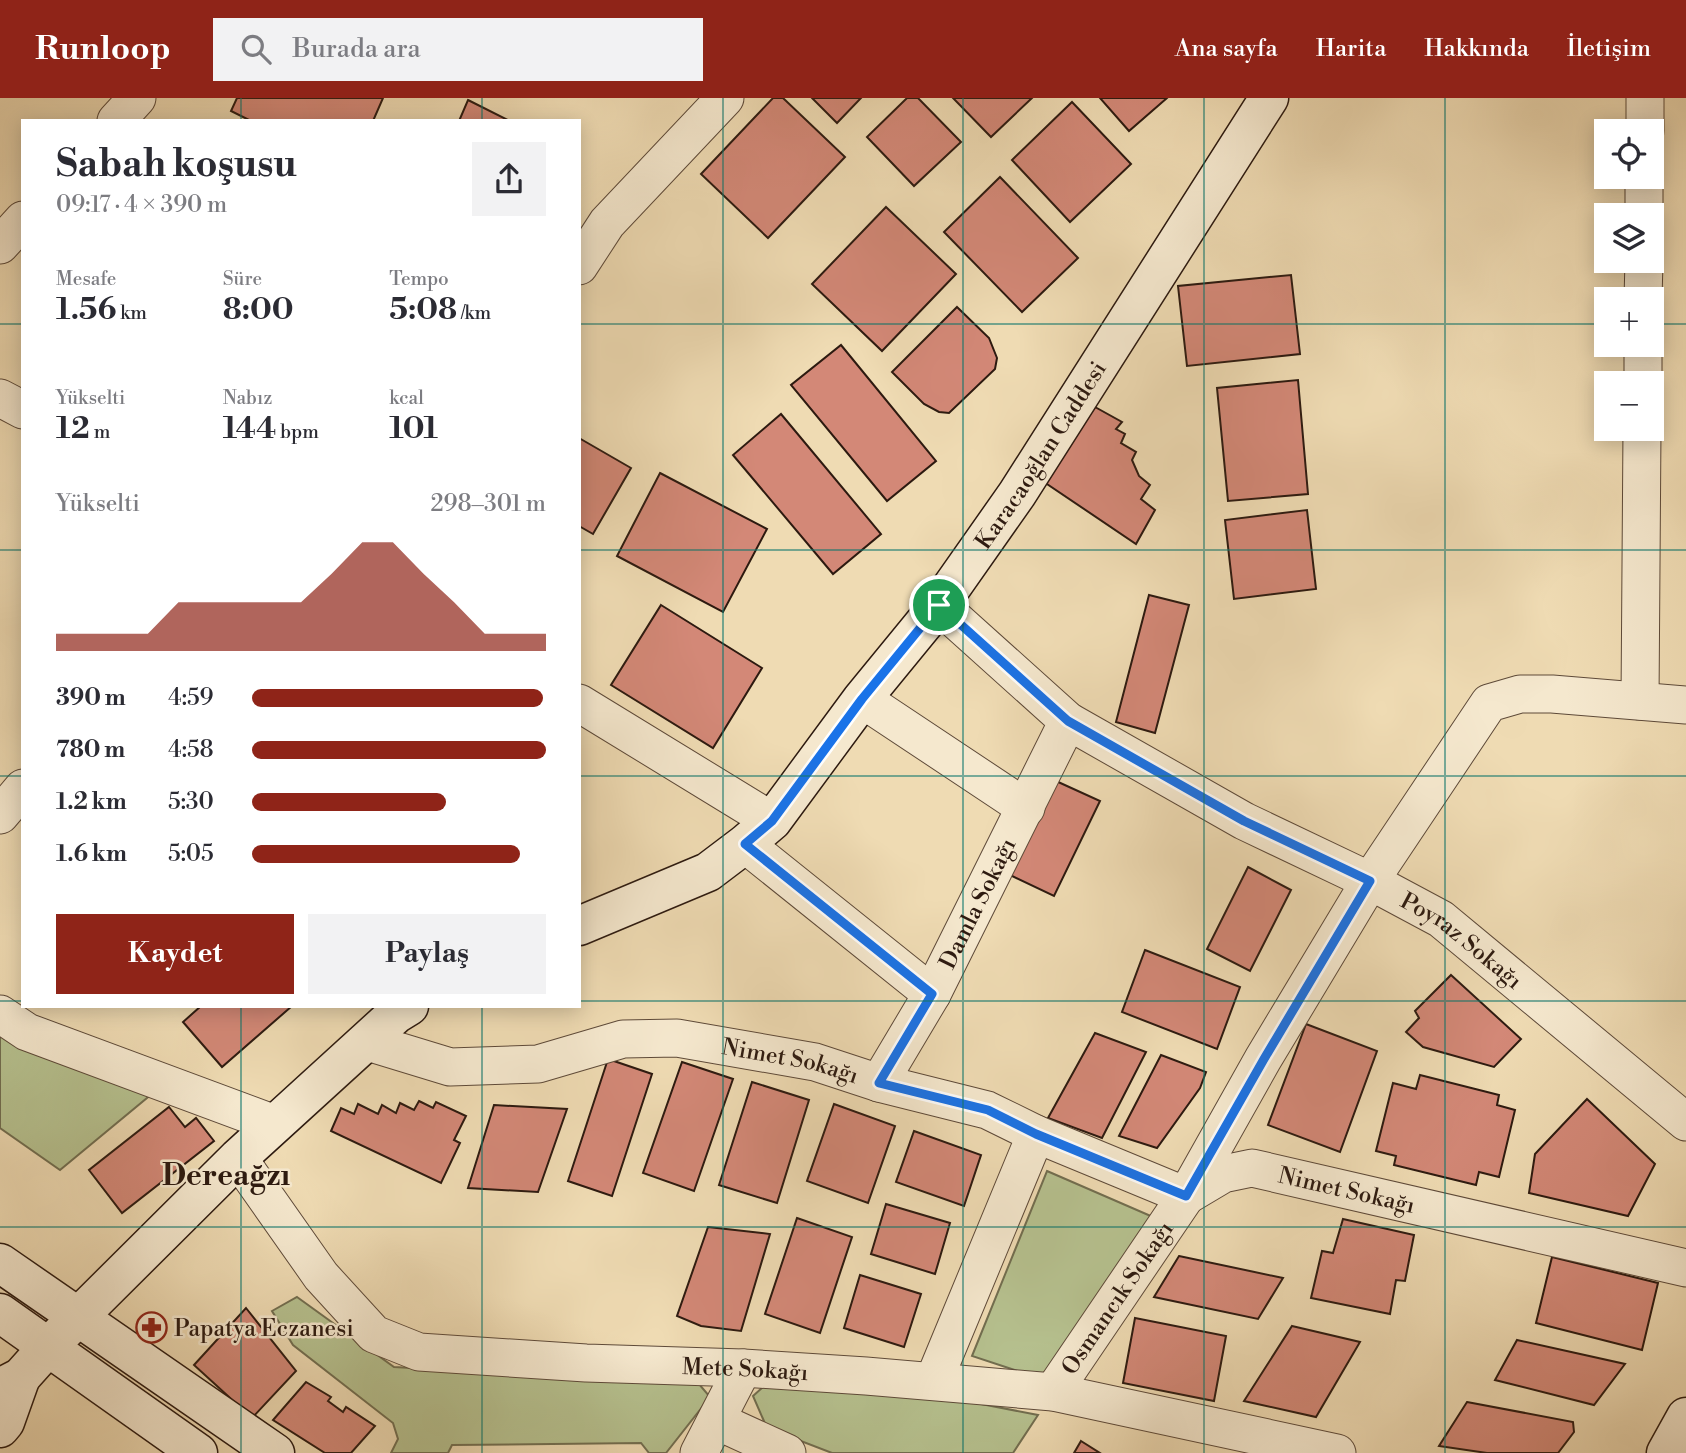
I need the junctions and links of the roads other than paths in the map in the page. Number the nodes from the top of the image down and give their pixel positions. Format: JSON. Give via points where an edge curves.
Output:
{"nodes":[{"id":1,"x":137,"y":98,"type":"edge"},
{"id":2,"x":725,"y":98,"type":"edge"},
{"id":3,"x":1269,"y":98,"type":"edge"},
{"id":4,"x":1645,"y":98,"type":"edge"},
{"id":5,"x":118,"y":119,"type":"edge"},
{"id":6,"x":1645,"y":119,"type":"edge"},
{"id":7,"x":21,"y":222,"type":"edge"},
{"id":8,"x":0,"y":245,"type":"edge"},
{"id":9,"x":581,"y":263,"type":"edge"},
{"id":10,"x":0,"y":398,"type":"edge"},
{"id":11,"x":21,"y":409,"type":"edge"},
{"id":12,"x":1643,"y":441,"type":"edge"},
{"id":13,"x":939,"y":605,"type":"junction"},
{"id":14,"x":862,"y":699,"type":"junction"},
{"id":15,"x":1640,"y":701,"type":"junction"},
{"id":16,"x":581,"y":704,"type":"edge"},
{"id":17,"x":1686,"y":705,"type":"edge"},
{"id":18,"x":1068,"y":721,"type":"junction"},
{"id":19,"x":21,"y":790,"type":"edge"},
{"id":20,"x":1026,"y":808,"type":"junction"},
{"id":21,"x":0,"y":815,"type":"edge"},
{"id":22,"x":759,"y":832,"type":"junction"},
{"id":23,"x":1370,"y":881,"type":"junction"},
{"id":24,"x":581,"y":925,"type":"edge"},
{"id":25,"x":932,"y":994,"type":"junction"},
{"id":26,"x":406,"y":1008,"type":"edge"},
{"id":27,"x":0,"y":1014,"type":"edge"},
{"id":28,"x":368,"y":1042,"type":"junction"},
{"id":29,"x":879,"y":1083,"type":"junction"},
{"id":30,"x":1686,"y":1122,"type":"edge"},
{"id":31,"x":275,"y":1124,"type":"junction"},
{"id":32,"x":1036,"y":1134,"type":"junction"},
{"id":33,"x":238,"y":1158,"type":"junction"},
{"id":34,"x":1186,"y":1196,"type":"junction"},
{"id":35,"x":0,"y":1263,"type":"edge"},
{"id":36,"x":1686,"y":1268,"type":"edge"},
{"id":37,"x":0,"y":1313,"type":"edge"},
{"id":38,"x":77,"y":1318,"type":"junction"},
{"id":39,"x":47,"y":1348,"type":"junction"},
{"id":40,"x":743,"y":1368,"type":"junction"},
{"id":41,"x":934,"y":1380,"type":"junction"},
{"id":42,"x":11,"y":1383,"type":"edge"},
{"id":43,"x":1053,"y":1392,"type":"junction"},
{"id":44,"x":1686,"y":1417,"type":"edge"},
{"id":45,"x":717,"y":1421,"type":"junction"},
{"id":46,"x":0,"y":1428,"type":"edge"},
{"id":47,"x":198,"y":1453,"type":"edge"},
{"id":48,"x":275,"y":1453,"type":"edge"},
{"id":49,"x":699,"y":1453,"type":"edge"},
{"id":50,"x":787,"y":1453,"type":"edge"},
{"id":51,"x":1337,"y":1453,"type":"edge"},
{"id":52,"x":1666,"y":1453,"type":"edge"}],
"edges":[{"from":1,"to":5,"type":"street"},
{"from":2,"to":9,"type":"street","via":[[607,223]]},
{"from":3,"to":13,"type":"street","name":"Karacaoğlan Caddesi","via":[[1017,494]]},
{"from":4,"to":6,"type":"street"},
{"from":7,"to":8,"type":"street"},
{"from":10,"to":11,"type":"street"},
{"from":12,"to":15,"type":"street"},
{"from":13,"to":14,"type":"street","name":"Karacaoğlan Caddesi"},
{"from":13,"to":18,"type":"street","name":"Poyraz Sokağı"},
{"from":14,"to":20,"type":"street"},
{"from":14,"to":22,"type":"street","name":"Karacaoğlan Caddesi"},
{"from":15,"to":17,"type":"street"},
{"from":15,"to":23,"type":"street","name":"Osmancık Sokağı","via":[[1520,694],[1489,703]]},
{"from":16,"to":22,"type":"street"},
{"from":18,"to":20,"type":"street","name":"Damla Sokağı"},
{"from":18,"to":23,"type":"street","name":"Poyraz Sokağı","via":[[1244,821]]},
{"from":19,"to":21,"type":"street"},
{"from":20,"to":25,"type":"street","name":"Damla Sokağı"},
{"from":22,"to":24,"type":"street","name":"Karacaoğlan Caddesi","via":[[708,872]]},
{"from":22,"to":25,"type":"street"},
{"from":23,"to":30,"type":"street","name":"Poyraz Sokağı","via":[[1441,919]]},
{"from":23,"to":34,"type":"street","name":"Osmancık Sokağı"},
{"from":25,"to":29,"type":"street","name":"Damla Sokağı"},
{"from":26,"to":28,"type":"street"},
{"from":27,"to":31,"type":"street","via":[[27,1032]]},
{"from":28,"to":29,"type":"street","name":"Nimet Sokağı","via":[[450,1067],[538,1064],[623,1039],[677,1038],[815,1062]]},
{"from":28,"to":31,"type":"street"},
{"from":29,"to":32,"type":"street","name":"Nimet Sokağı","via":[[988,1110]]},
{"from":31,"to":33,"type":"street"},
{"from":32,"to":34,"type":"street","name":"Nimet Sokağı"},
{"from":32,"to":41,"type":"street"},
{"from":33,"to":38,"type":"street"},
{"from":33,"to":40,"type":"street","name":"Mete Sokağı","via":[[321,1276],[374,1334],[419,1352]]},
{"from":34,"to":36,"type":"street","name":"Nimet Sokağı","via":[[1223,1174],[1252,1168]]},
{"from":34,"to":43,"type":"street","name":"Osmancık Sokağı"},
{"from":35,"to":38,"type":"street"},
{"from":37,"to":39,"type":"street"},
{"from":38,"to":39,"type":"street"},
{"from":38,"to":48,"type":"street"},
{"from":39,"to":42,"type":"street"},
{"from":39,"to":47,"type":"street"},
{"from":40,"to":41,"type":"street","name":"Mete Sokağı"},
{"from":40,"to":45,"type":"street"},
{"from":41,"to":43,"type":"street","name":"Mete Sokağı"},
{"from":42,"to":46,"type":"street"},
{"from":43,"to":51,"type":"street","name":"Mete Sokağı"},
{"from":44,"to":52,"type":"street"},
{"from":45,"to":49,"type":"street"},
{"from":45,"to":50,"type":"street"}]}
